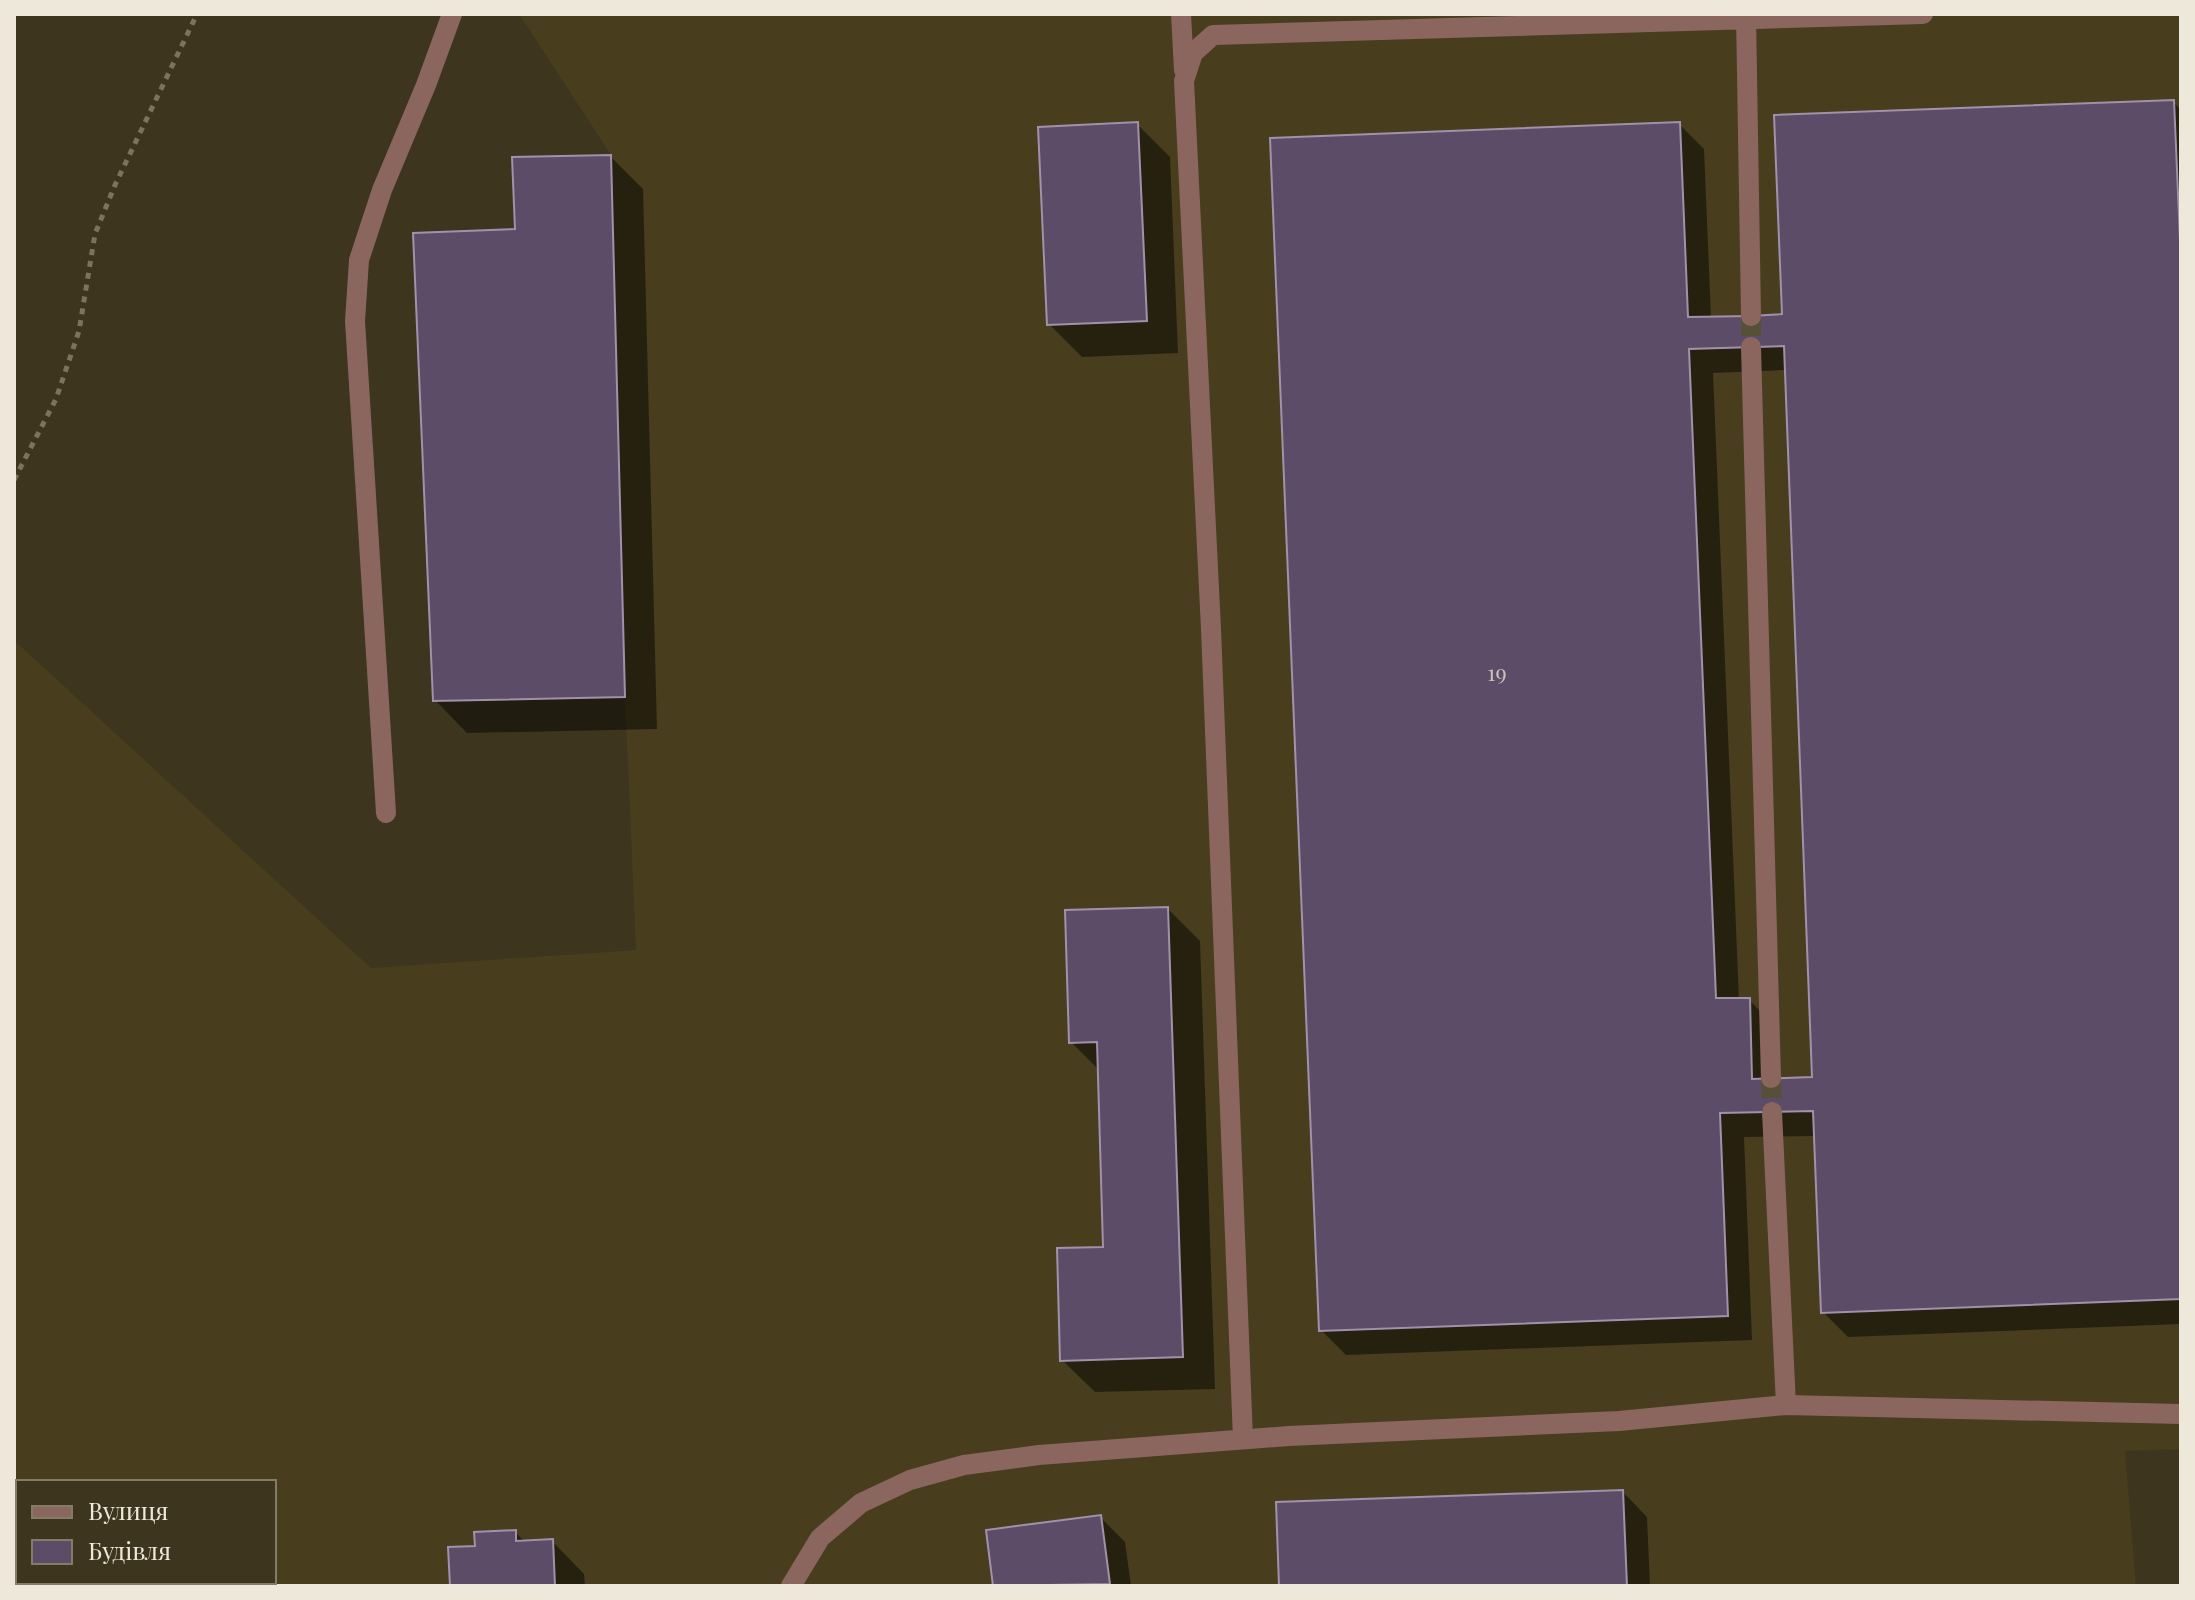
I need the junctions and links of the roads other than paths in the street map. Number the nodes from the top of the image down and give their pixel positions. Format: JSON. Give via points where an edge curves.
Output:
{"nodes":[{"id":1,"x":452,"y":14,"type":"edge"},
{"id":2,"x":1181,"y":14,"type":"edge"},
{"id":3,"x":1190,"y":14,"type":"edge"},
{"id":4,"x":1923,"y":14,"type":"edge"},
{"id":5,"x":1746,"y":18,"type":"edge"},
{"id":6,"x":1213,"y":35,"type":"junction"},
{"id":7,"x":1184,"y":81,"type":"junction"},
{"id":8,"x":1751,"y":316,"type":"tunnel mouth"},
{"id":9,"x":1751,"y":347,"type":"tunnel mouth"},
{"id":10,"x":386,"y":813,"type":"dead end"},
{"id":11,"x":1771,"y":1078,"type":"tunnel mouth"},
{"id":12,"x":1772,"y":1112,"type":"tunnel mouth"},
{"id":13,"x":1786,"y":1405,"type":"junction"},
{"id":14,"x":2181,"y":1414,"type":"edge"},
{"id":15,"x":1243,"y":1439,"type":"junction"},
{"id":16,"x":791,"y":1586,"type":"edge"}],
"edges":[{"from":1,"to":10,"type":"street","via":[[359,260],[355,321]]},
{"from":2,"to":7,"type":"street"},
{"from":3,"to":6,"type":"street"},
{"from":4,"to":5,"type":"street"},
{"from":5,"to":6,"type":"street"},
{"from":5,"to":8,"type":"street"},
{"from":6,"to":7,"type":"street","via":[[1193,53]]},
{"from":7,"to":15,"type":"street"},
{"from":9,"to":11,"type":"street"},
{"from":12,"to":13,"type":"street"},
{"from":13,"to":14,"type":"street"},
{"from":13,"to":15,"type":"street","via":[[1619,1421]]},
{"from":15,"to":16,"type":"street","via":[[1039,1455],[964,1465],[910,1480],[861,1503],[820,1538]]}]}
